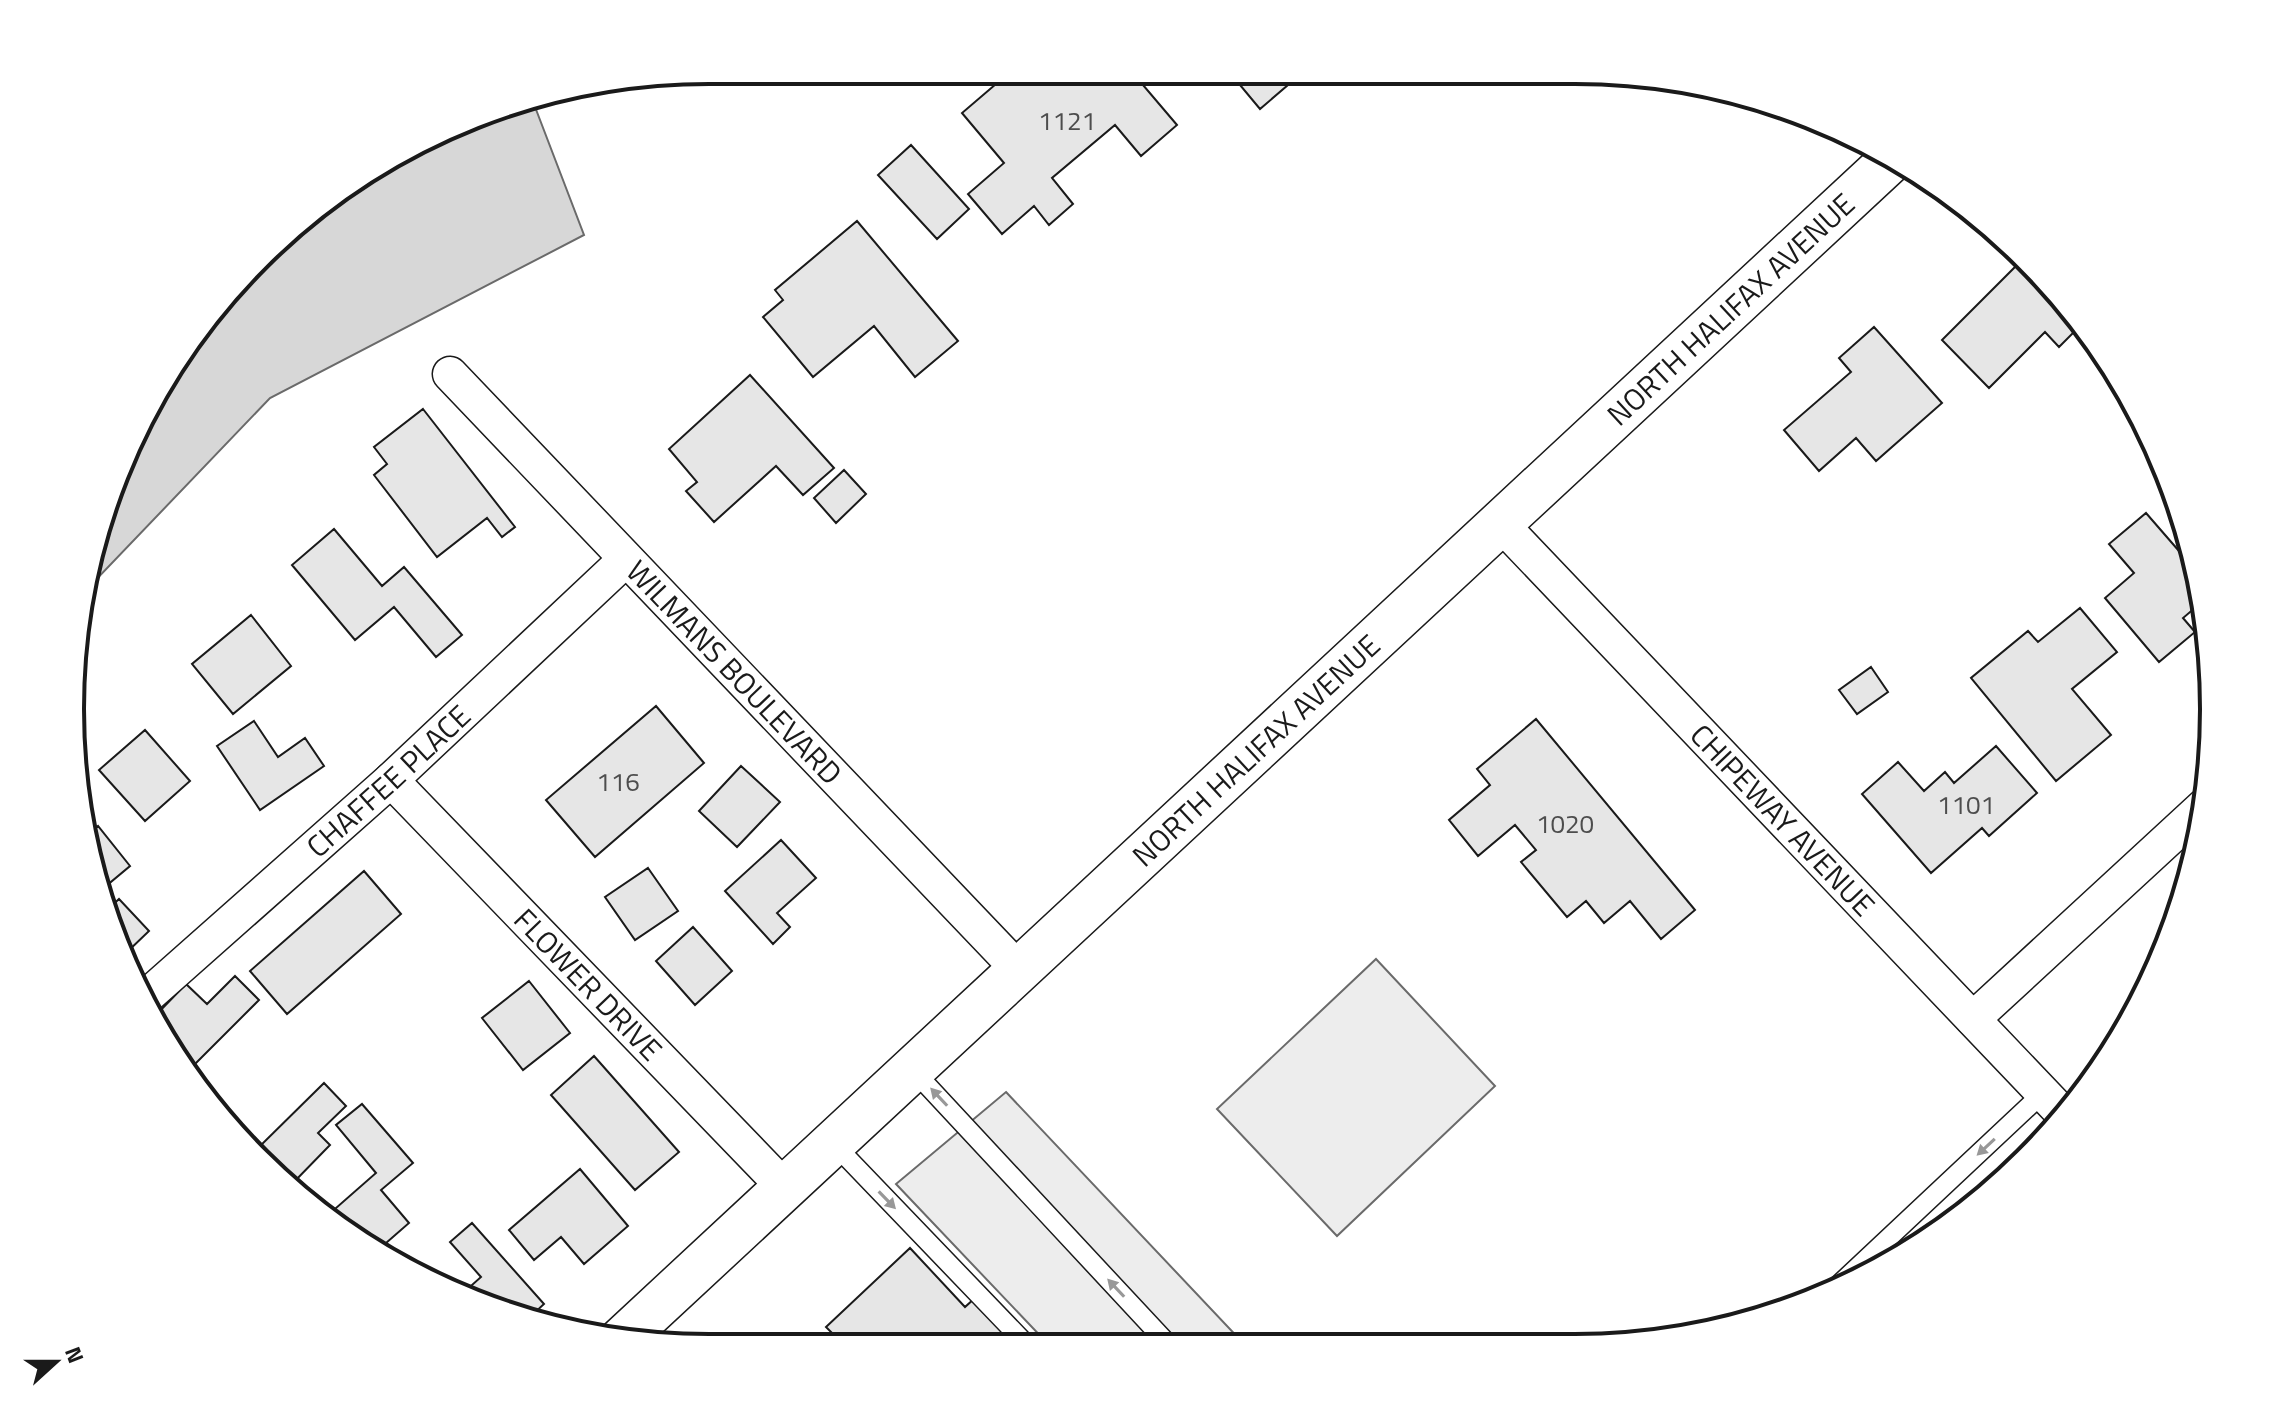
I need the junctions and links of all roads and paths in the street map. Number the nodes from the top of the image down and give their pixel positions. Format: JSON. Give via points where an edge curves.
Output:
{"nodes":[{"id":1,"x":1884,"y":166,"type":"edge"},
{"id":2,"x":450,"y":374,"type":"dead end"},
{"id":3,"x":1500,"y":523,"type":"junction"},
{"id":4,"x":625,"y":560,"type":"junction"},
{"id":5,"x":391,"y":780,"type":"junction"},
{"id":6,"x":2190,"y":819,"type":"edge"},
{"id":7,"x":1018,"y":969,"type":"junction"},
{"id":8,"x":152,"y":992,"type":"edge"},
{"id":9,"x":1973,"y":1019,"type":"junction"},
{"id":10,"x":912,"y":1069,"type":"junction"},
{"id":11,"x":2054,"y":1105,"type":"edge"},
{"id":12,"x":833,"y":1143,"type":"junction"},
{"id":13,"x":785,"y":1188,"type":"junction"},
{"id":14,"x":1868,"y":1261,"type":"edge"},
{"id":15,"x":632,"y":1330,"type":"edge"},
{"id":16,"x":1016,"y":1334,"type":"edge"},
{"id":17,"x":1150,"y":1334,"type":"edge"}],
"edges":[{"from":1,"to":3,"type":"street","name":"NORTH HALIFAX AVENUE"},
{"from":2,"to":4,"type":"street","name":"WILMANS BOULEVARD"},
{"from":3,"to":7,"type":"street","name":"NORTH HALIFAX AVENUE"},
{"from":3,"to":9,"type":"street","name":"CHIPEWAY AVENUE"},
{"from":4,"to":5,"type":"street","name":"CHAFFEE PLACE"},
{"from":4,"to":7,"type":"street","name":"WILMANS BOULEVARD"},
{"from":5,"to":8,"type":"street","name":"CHAFFEE PLACE"},
{"from":5,"to":13,"type":"street","name":"FLOWER DRIVE"},
{"from":6,"to":9,"type":"street"},
{"from":7,"to":10,"type":"street","name":"NORTH HALIFAX AVENUE"},
{"from":9,"to":11,"type":"street","name":"CHIPEWAY AVENUE"},
{"from":10,"to":12,"type":"street","name":"NORTH HALIFAX AVENUE"},
{"from":17,"to":10,"type":"lane","one_way":true},
{"from":11,"to":14,"type":"lane","one_way":true},
{"from":12,"to":13,"type":"street","name":"NORTH HALIFAX AVENUE"},
{"from":12,"to":16,"type":"lane","one_way":true},
{"from":13,"to":15,"type":"street","name":"NORTH HALIFAX AVENUE"}]}
